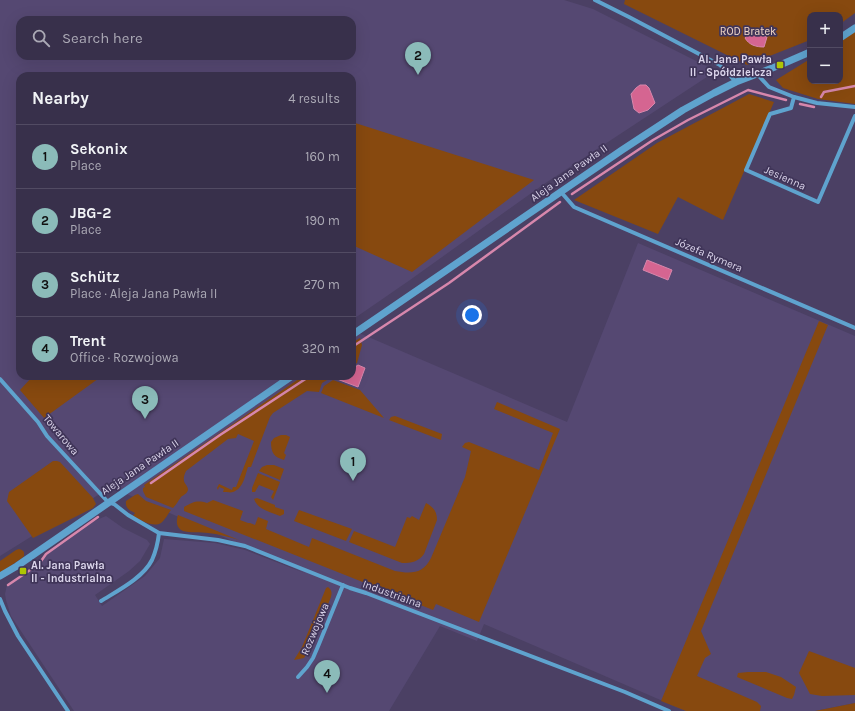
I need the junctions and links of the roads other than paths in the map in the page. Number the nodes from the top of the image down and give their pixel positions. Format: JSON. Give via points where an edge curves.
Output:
{"nodes":[{"id":1,"x":595,"y":0,"type":"edge"},
{"id":2,"x":855,"y":28,"type":"edge"},
{"id":3,"x":843,"y":36,"type":"edge"},
{"id":4,"x":807,"y":53,"type":"edge"},
{"id":5,"x":757,"y":74,"type":"junction"},
{"id":6,"x":736,"y":82,"type":"junction"},
{"id":7,"x":794,"y":97,"type":"junction"},
{"id":8,"x":855,"y":108,"type":"edge"},
{"id":9,"x":855,"y":116,"type":"edge"},
{"id":10,"x":562,"y":192,"type":"junction"},
{"id":11,"x":855,"y":328,"type":"edge"},
{"id":12,"x":356,"y":332,"type":"edge"},
{"id":13,"x":0,"y":379,"type":"edge"},
{"id":14,"x":286,"y":380,"type":"edge"},
{"id":15,"x":108,"y":502,"type":"junction"},
{"id":16,"x":160,"y":533,"type":"junction"},
{"id":17,"x":0,"y":576,"type":"edge"},
{"id":18,"x":343,"y":585,"type":"junction"},
{"id":19,"x":0,"y":599,"type":"edge"},
{"id":20,"x":101,"y":601,"type":"dead end"},
{"id":21,"x":298,"y":677,"type":"dead end"},
{"id":22,"x":68,"y":711,"type":"edge"},
{"id":23,"x":669,"y":711,"type":"edge"}],
"edges":[{"from":1,"to":6,"type":"street","via":[[720,66]]},
{"from":2,"to":3,"type":"street"},
{"from":4,"to":5,"type":"street","name":"Aleja Jana Pawła II"},
{"from":5,"to":6,"type":"street","name":"Aleja Jana Pawła II"},
{"from":5,"to":7,"type":"street","via":[[769,87]]},
{"from":6,"to":10,"type":"street","name":"Aleja Jana Pawła II","via":[[683,110]]},
{"from":7,"to":8,"type":"street"},
{"from":7,"to":9,"type":"street","name":"Jesienna","via":[[791,108],[770,114],[746,170],[818,202]]},
{"from":10,"to":11,"type":"street","name":"Józefa Rymera","via":[[574,207]]},
{"from":10,"to":12,"type":"street","name":"Aleja Jana Pawła II"},
{"from":13,"to":15,"type":"street","name":"Towarowa","via":[[47,436]]},
{"from":14,"to":15,"type":"street","name":"Aleja Jana Pawła II"},
{"from":15,"to":16,"type":"street","name":"Industrialna"},
{"from":15,"to":17,"type":"street","name":"Aleja Jana Pawła II"},
{"from":16,"to":18,"type":"street","name":"Industrialna","via":[[245,546]]},
{"from":16,"to":20,"type":"street","via":[[151,561],[141,574]]},
{"from":18,"to":21,"type":"street","name":"Rozwojowa","via":[[313,658]]},
{"from":18,"to":23,"type":"street","name":"Industrialna"},
{"from":19,"to":22,"type":"street","via":[[18,636]]}]}
